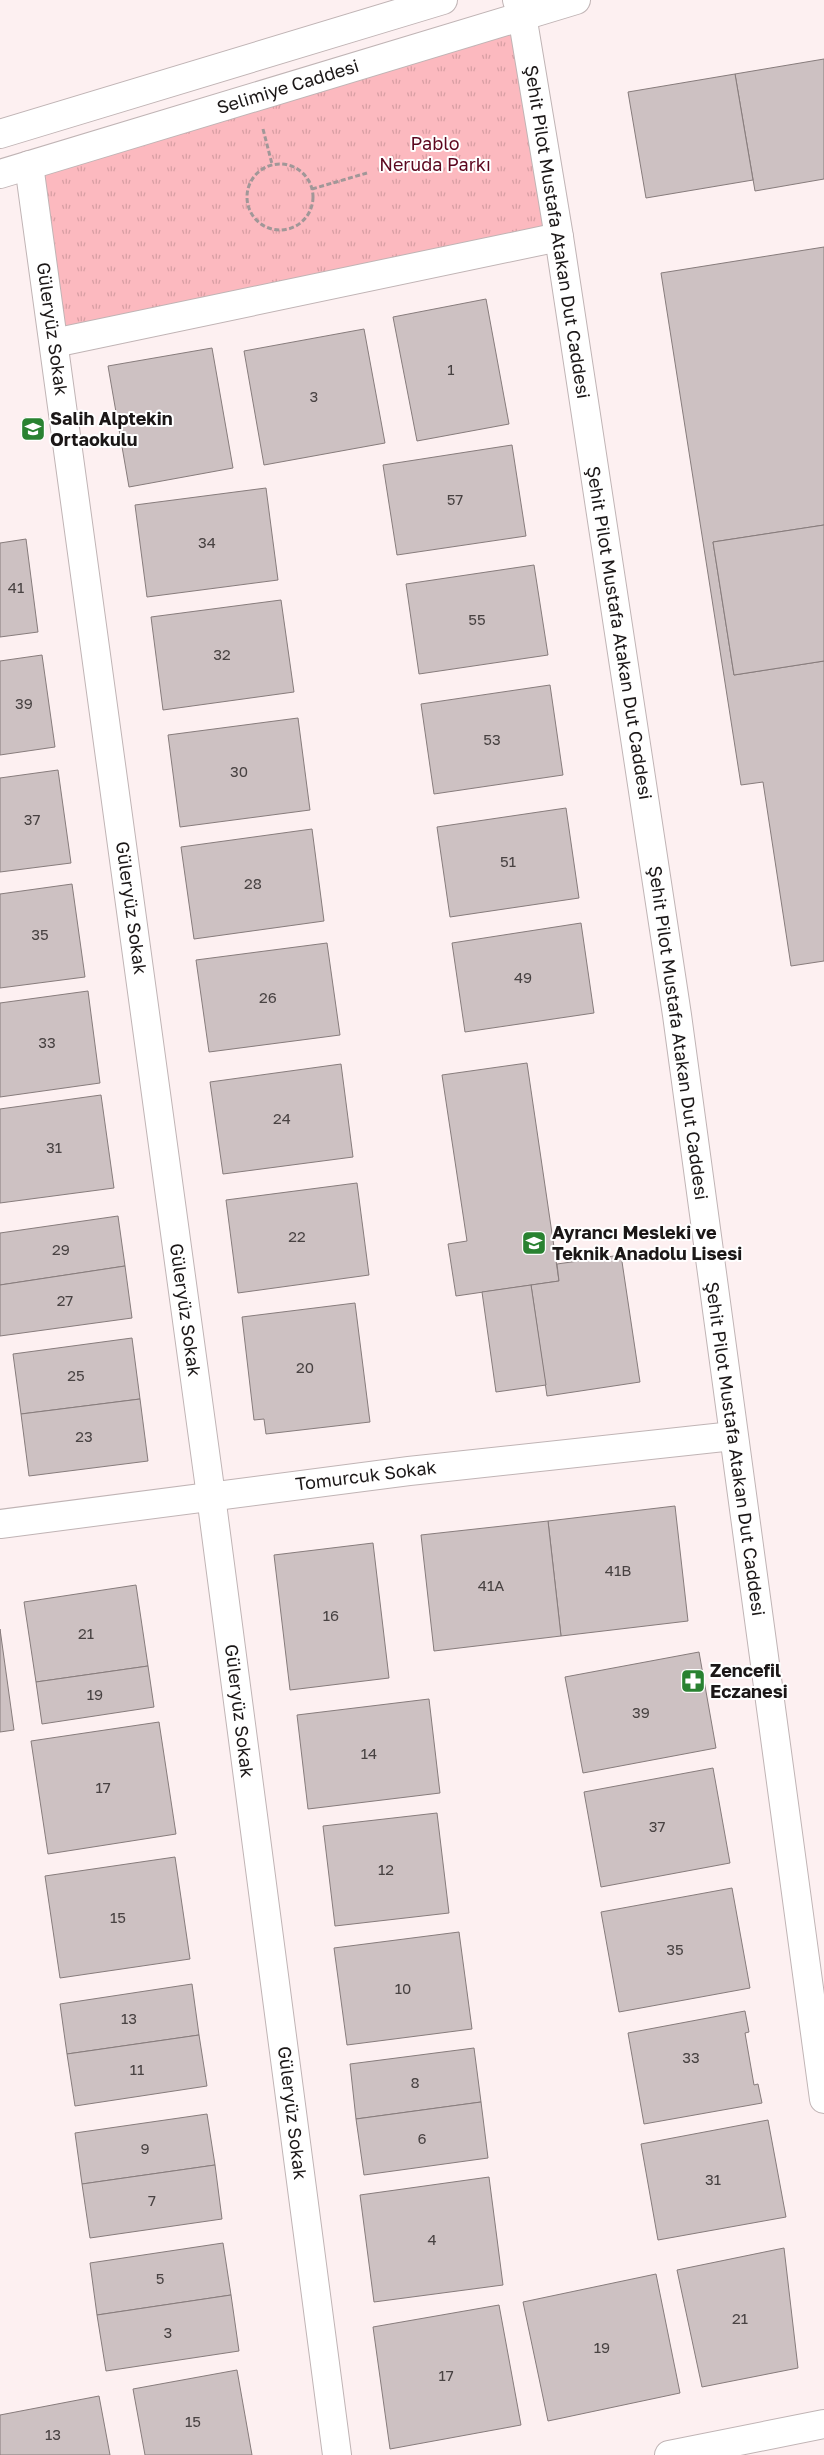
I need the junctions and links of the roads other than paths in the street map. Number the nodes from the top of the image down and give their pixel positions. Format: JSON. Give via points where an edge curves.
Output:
{"nodes":[{"id":1,"x":443,"y":0,"type":"edge"},
{"id":2,"x":576,"y":0,"type":"edge"},
{"id":3,"x":519,"y":7,"type":"edge"},
{"id":4,"x":0,"y":134,"type":"edge"},
{"id":5,"x":29,"y":165,"type":"junction"},
{"id":6,"x":0,"y":174,"type":"edge"},
{"id":7,"x":559,"y":237,"type":"junction"},
{"id":8,"x":54,"y":343,"type":"junction"},
{"id":9,"x":733,"y":1436,"type":"junction"},
{"id":10,"x":211,"y":1496,"type":"junction"},
{"id":11,"x":0,"y":1524,"type":"edge"},
{"id":12,"x":824,"y":2099,"type":"edge"},
{"id":13,"x":824,"y":2424,"type":"edge"},
{"id":14,"x":337,"y":2455,"type":"edge"},
{"id":15,"x":669,"y":2455,"type":"edge"}],
"edges":[{"from":1,"to":4,"type":"street"},
{"from":2,"to":3,"type":"street","name":"Selimiye Caddesi"},
{"from":3,"to":5,"type":"street","name":"Selimiye Caddesi","via":[[254,98]]},
{"from":3,"to":7,"type":"street","name":"Şehit Pilot Mustafa Atakan Dut Caddesi"},
{"from":5,"to":6,"type":"street","name":"Selimiye Caddesi"},
{"from":5,"to":8,"type":"street","name":"Güleryüz Sokak"},
{"from":7,"to":8,"type":"street"},
{"from":7,"to":9,"type":"street","name":"Şehit Pilot Mustafa Atakan Dut Caddesi","via":[[677,1015]]},
{"from":8,"to":10,"type":"street","name":"Güleryüz Sokak"},
{"from":9,"to":10,"type":"street","name":"Tomurcuk Sokak","via":[[409,1470]]},
{"from":9,"to":12,"type":"street","name":"Şehit Pilot Mustafa Atakan Dut Caddesi"},
{"from":10,"to":11,"type":"street","name":"Tomurcuk Sokak"},
{"from":10,"to":14,"type":"street","name":"Güleryüz Sokak"},
{"from":13,"to":15,"type":"street"}]}
